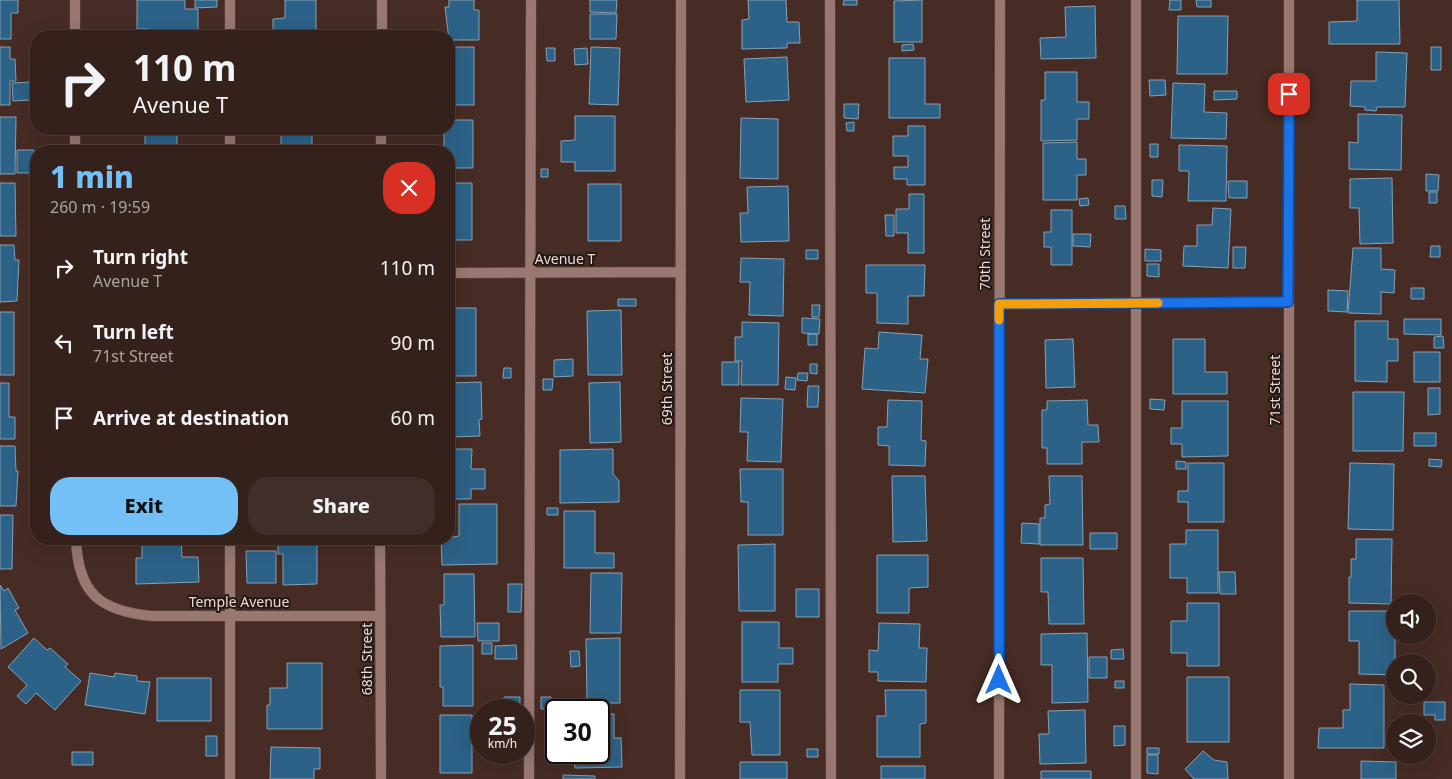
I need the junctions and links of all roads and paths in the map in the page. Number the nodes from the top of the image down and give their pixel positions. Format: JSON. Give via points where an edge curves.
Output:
{"nodes":[{"id":1,"x":75,"y":0,"type":"edge"},
{"id":2,"x":230,"y":0,"type":"edge"},
{"id":3,"x":382,"y":0,"type":"edge"},
{"id":4,"x":530,"y":0,"type":"edge"},
{"id":5,"x":681,"y":0,"type":"edge"},
{"id":6,"x":830,"y":0,"type":"edge"},
{"id":7,"x":1000,"y":0,"type":"edge"},
{"id":8,"x":1136,"y":0,"type":"edge"},
{"id":9,"x":1289,"y":0,"type":"edge"},
{"id":10,"x":75,"y":30,"type":"edge"},
{"id":11,"x":230,"y":30,"type":"edge"},
{"id":12,"x":382,"y":30,"type":"edge"},
{"id":13,"x":681,"y":272,"type":"junction"},
{"id":14,"x":455,"y":273,"type":"edge"},
{"id":15,"x":530,"y":273,"type":"junction"},
{"id":16,"x":1288,"y":302,"type":"junction"},
{"id":17,"x":1136,"y":303,"type":"junction"},
{"id":18,"x":999,"y":304,"type":"junction"},
{"id":19,"x":76,"y":545,"type":"edge"},
{"id":20,"x":230,"y":545,"type":"edge"},
{"id":21,"x":380,"y":545,"type":"edge"},
{"id":22,"x":230,"y":616,"type":"junction"},
{"id":23,"x":380,"y":616,"type":"junction"},
{"id":24,"x":230,"y":779,"type":"edge"},
{"id":25,"x":381,"y":779,"type":"edge"},
{"id":26,"x":529,"y":779,"type":"edge"},
{"id":27,"x":680,"y":779,"type":"edge"},
{"id":28,"x":830,"y":779,"type":"edge"},
{"id":29,"x":999,"y":779,"type":"edge"},
{"id":30,"x":1136,"y":779,"type":"edge"},
{"id":31,"x":1289,"y":779,"type":"edge"}],
"edges":[{"from":1,"to":10,"type":"street"},
{"from":2,"to":11,"type":"street"},
{"from":3,"to":12,"type":"street"},
{"from":4,"to":15,"type":"street"},
{"from":5,"to":13,"type":"street","name":"69th Street"},
{"from":6,"to":28,"type":"street"},
{"from":7,"to":18,"type":"street","name":"70th Street"},
{"from":8,"to":17,"type":"street"},
{"from":9,"to":16,"type":"street","name":"71st Street"},
{"from":13,"to":15,"type":"street","name":"Avenue T"},
{"from":13,"to":27,"type":"street","name":"69th Street"},
{"from":14,"to":15,"type":"street","name":"Avenue T"},
{"from":15,"to":26,"type":"street"},
{"from":16,"to":17,"type":"street"},
{"from":16,"to":31,"type":"street","name":"71st Street"},
{"from":17,"to":18,"type":"street"},
{"from":17,"to":30,"type":"street"},
{"from":18,"to":29,"type":"street","name":"70th Street"},
{"from":19,"to":22,"type":"street","name":"Temple Avenue","via":[[82,577],[101,602],[116,611]]},
{"from":20,"to":22,"type":"street"},
{"from":21,"to":23,"type":"street","name":"68th Street"},
{"from":22,"to":23,"type":"street","name":"Temple Avenue"},
{"from":22,"to":24,"type":"street"},
{"from":23,"to":25,"type":"street","name":"68th Street"}]}
